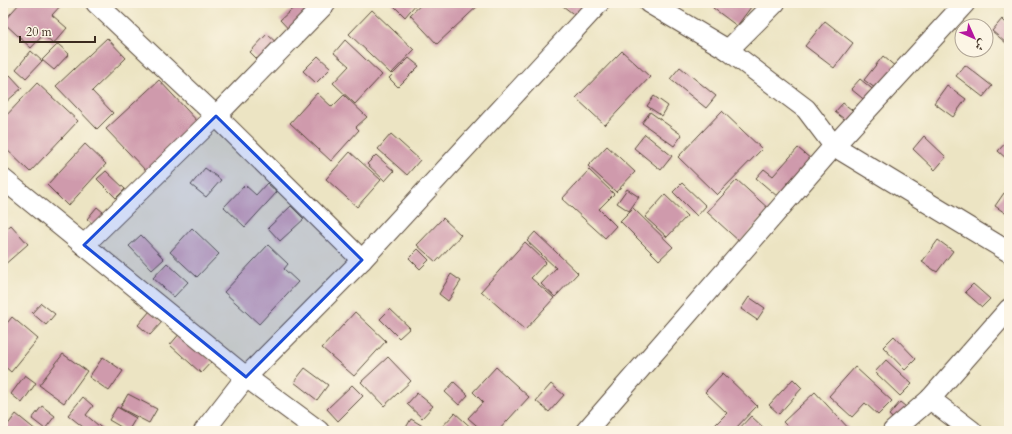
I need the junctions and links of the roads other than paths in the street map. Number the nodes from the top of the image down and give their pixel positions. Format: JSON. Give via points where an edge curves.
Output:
{"nodes":[{"id":1,"x":96,"y":3,"type":"edge"},
{"id":2,"x":326,"y":3,"type":"edge"},
{"id":3,"x":599,"y":3,"type":"edge"},
{"id":4,"x":649,"y":3,"type":"edge"},
{"id":5,"x":775,"y":3,"type":"edge"},
{"id":6,"x":965,"y":3,"type":"edge"},
{"id":7,"x":728,"y":50,"type":"junction"},
{"id":8,"x":216,"y":116,"type":"junction"},
{"id":9,"x":834,"y":146,"type":"junction"},
{"id":10,"x":3,"y":179,"type":"edge"},
{"id":11,"x":84,"y":245,"type":"junction"},
{"id":12,"x":1009,"y":252,"type":"edge"},
{"id":13,"x":362,"y":260,"type":"junction"},
{"id":14,"x":1009,"y":309,"type":"edge"},
{"id":15,"x":246,"y":377,"type":"junction"},
{"id":16,"x":930,"y":399,"type":"junction"},
{"id":17,"x":204,"y":431,"type":"edge"},
{"id":18,"x":319,"y":431,"type":"edge"},
{"id":19,"x":586,"y":431,"type":"edge"},
{"id":20,"x":893,"y":431,"type":"edge"},
{"id":21,"x":972,"y":431,"type":"edge"}],
"edges":[{"from":1,"to":8,"type":"street"},
{"from":2,"to":8,"type":"street"},
{"from":3,"to":13,"type":"street"},
{"from":4,"to":7,"type":"street"},
{"from":5,"to":7,"type":"street"},
{"from":6,"to":9,"type":"street"},
{"from":7,"to":9,"type":"street","via":[[806,109]]},
{"from":8,"to":11,"type":"street"},
{"from":8,"to":13,"type":"street"},
{"from":9,"to":12,"type":"street"},
{"from":9,"to":19,"type":"street"},
{"from":10,"to":11,"type":"street"},
{"from":11,"to":15,"type":"street"},
{"from":13,"to":15,"type":"street"},
{"from":14,"to":16,"type":"street"},
{"from":15,"to":17,"type":"street"},
{"from":15,"to":18,"type":"street"},
{"from":16,"to":20,"type":"street"},
{"from":16,"to":21,"type":"street"}]}
